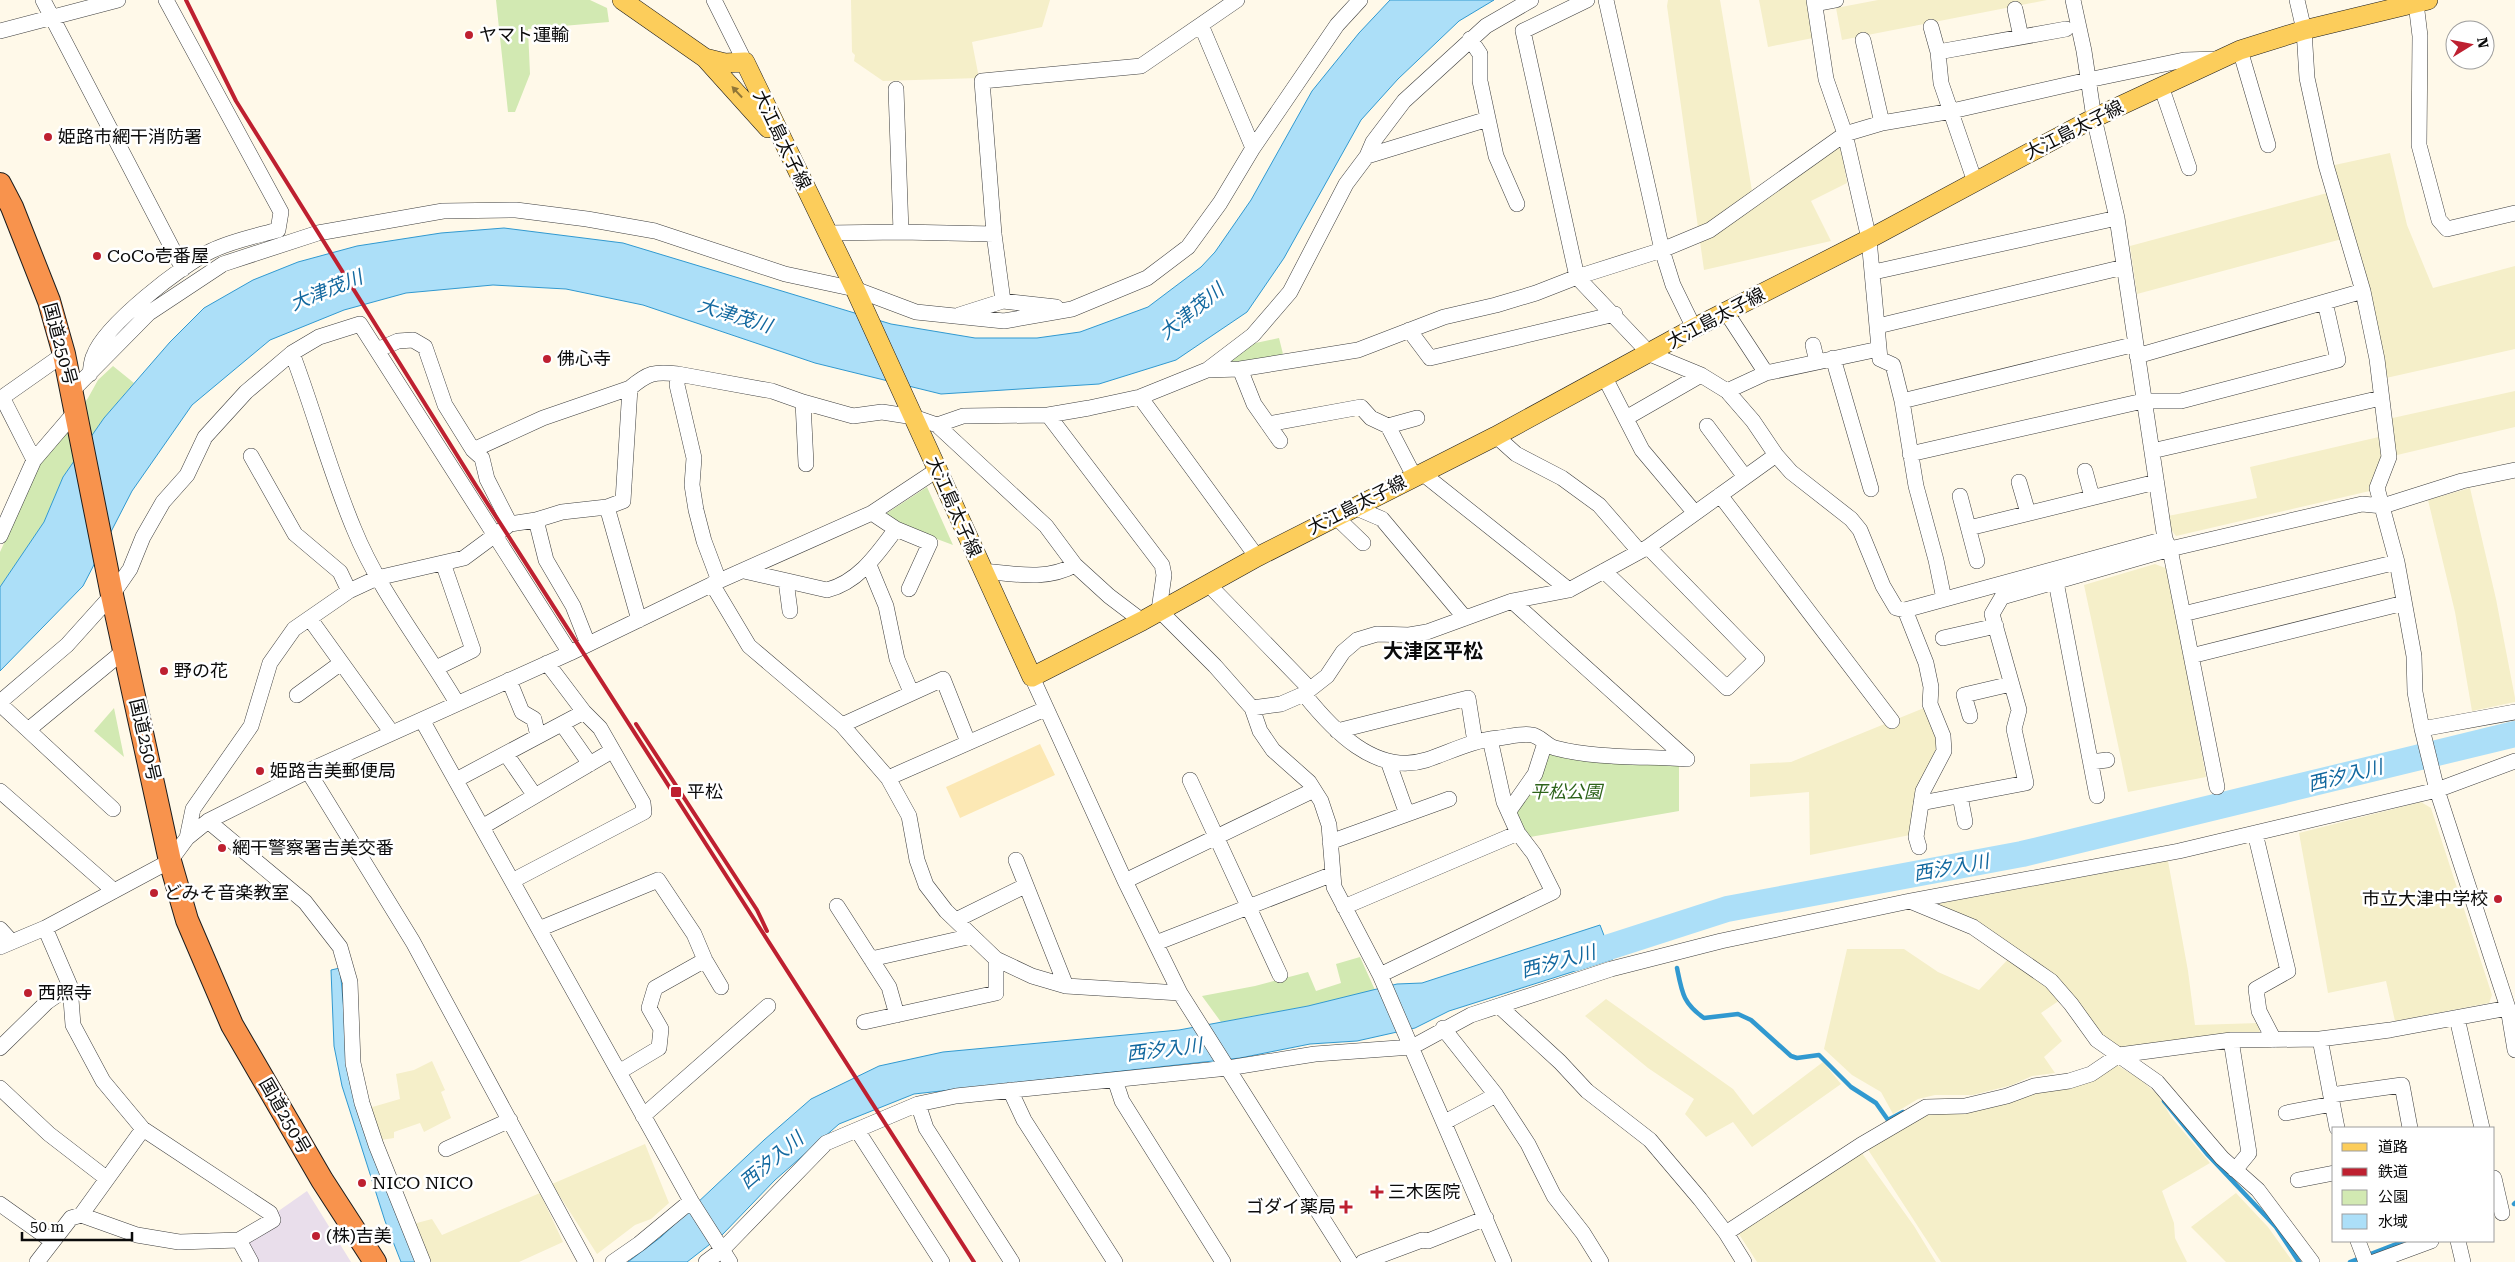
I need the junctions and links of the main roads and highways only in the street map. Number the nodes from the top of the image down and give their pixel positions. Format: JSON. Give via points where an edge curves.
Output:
{"nodes":[{"id":1,"x":622,"y":0,"type":"edge"},
{"id":2,"x":2422,"y":1,"type":"edge"},
{"id":3,"x":705,"y":58,"type":"junction"},
{"id":4,"x":790,"y":157,"type":"junction"},
{"id":5,"x":0,"y":184,"type":"edge"},
{"id":6,"x":6,"y":208,"type":"edge"},
{"id":7,"x":375,"y":1262,"type":"edge"}],
"edges":[{"from":1,"to":3,"type":"main road"},
{"from":2,"to":4,"type":"main road","name":"大江島太子線","via":[[2304,30],[2240,50],[2094,118],[1496,436],[1257,557],[1032,677],[858,294]]},
{"from":4,"to":3,"type":"main road","one_way":true,"via":[[760,117]]},
{"from":3,"to":4,"type":"main road","name":"大江島太子線","via":[[725,63],[745,62]]},
{"from":5,"to":6,"type":"highway","name":"国道250号"},
{"from":6,"to":7,"type":"highway","name":"国道250号","via":[[49,301],[64,354],[112,596],[170,861],[187,920],[232,1025],[322,1180]]}]}
